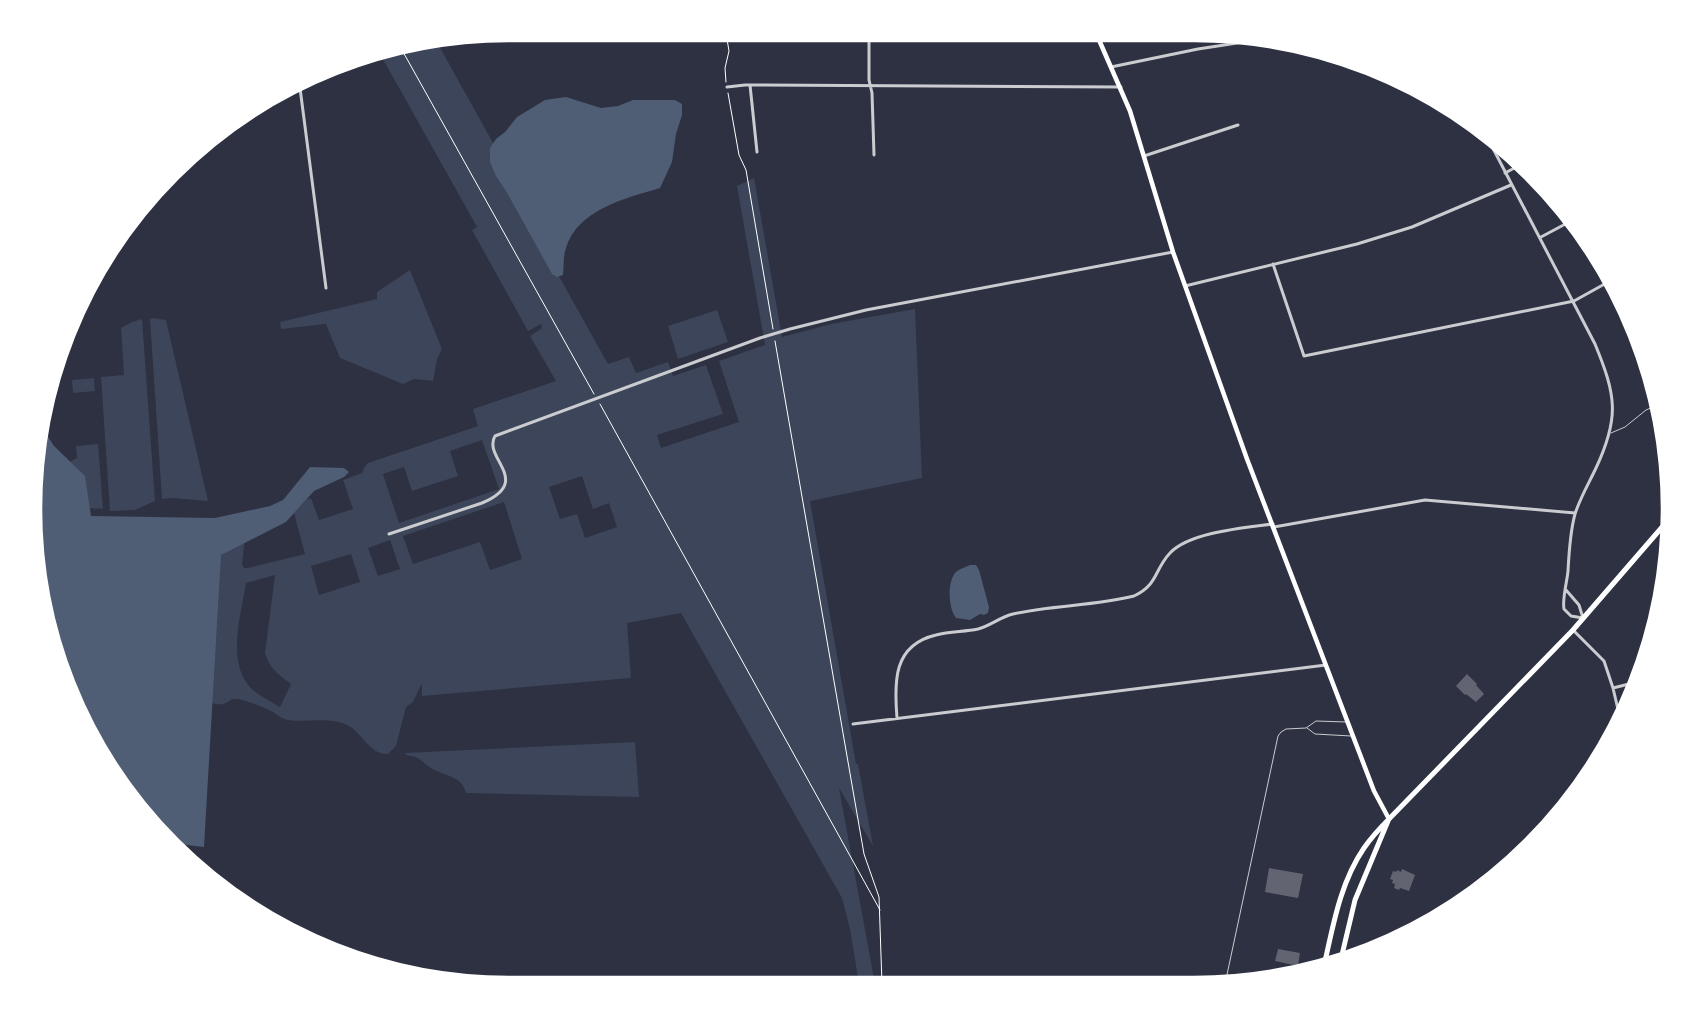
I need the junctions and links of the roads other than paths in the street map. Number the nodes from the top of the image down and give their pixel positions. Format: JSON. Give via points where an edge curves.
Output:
{"nodes":[{"id":1,"x":870,"y":41,"type":"edge"},
{"id":2,"x":1100,"y":41,"type":"edge"},
{"id":3,"x":1237,"y":43,"type":"edge"},
{"id":4,"x":1111,"y":67,"type":"junction"},
{"id":5,"x":750,"y":85,"type":"junction"},
{"id":6,"x":871,"y":86,"type":"junction"},
{"id":7,"x":727,"y":87,"type":"road end"},
{"id":8,"x":1120,"y":88,"type":"junction"},
{"id":9,"x":300,"y":90,"type":"edge"},
{"id":10,"x":1238,"y":125,"type":"dead end"},
{"id":11,"x":1493,"y":150,"type":"edge"},
{"id":12,"x":757,"y":152,"type":"dead end"},
{"id":13,"x":874,"y":156,"type":"dead end"},
{"id":14,"x":1144,"y":156,"type":"junction"},
{"id":15,"x":1514,"y":168,"type":"edge"},
{"id":16,"x":1505,"y":173,"type":"junction"},
{"id":17,"x":1512,"y":185,"type":"junction"},
{"id":18,"x":1565,"y":224,"type":"edge"},
{"id":19,"x":1541,"y":237,"type":"junction"},
{"id":20,"x":1173,"y":252,"type":"junction"},
{"id":21,"x":1273,"y":264,"type":"junction"},
{"id":22,"x":1604,"y":284,"type":"edge"},
{"id":23,"x":1185,"y":286,"type":"junction"},
{"id":24,"x":326,"y":288,"type":"dead end"},
{"id":25,"x":1574,"y":301,"type":"junction"},
{"id":26,"x":1651,"y":408,"type":"edge"},
{"id":27,"x":1610,"y":433,"type":"junction"},
{"id":28,"x":1575,"y":513,"type":"junction"},
{"id":29,"x":1273,"y":526,"type":"junction"},
{"id":30,"x":1661,"y":528,"type":"edge"},
{"id":31,"x":389,"y":534,"type":"dead end"},
{"id":32,"x":1566,"y":590,"type":"junction"},
{"id":33,"x":1583,"y":618,"type":"junction"},
{"id":34,"x":1573,"y":630,"type":"junction"},
{"id":35,"x":1326,"y":665,"type":"junction"},
{"id":36,"x":1627,"y":684,"type":"edge"},
{"id":37,"x":1613,"y":688,"type":"junction"},
{"id":38,"x":1618,"y":708,"type":"edge"},
{"id":39,"x":898,"y":718,"type":"junction"},
{"id":40,"x":1348,"y":722,"type":"junction"},
{"id":41,"x":853,"y":724,"type":"dead end"},
{"id":42,"x":1306,"y":728,"type":"junction"},
{"id":43,"x":1353,"y":736,"type":"junction"},
{"id":44,"x":1389,"y":818,"type":"junction"},
{"id":45,"x":1344,"y":952,"type":"edge"},
{"id":46,"x":1326,"y":958,"type":"edge"},
{"id":47,"x":1227,"y":976,"type":"edge"}],
"edges":[{"from":1,"to":6,"type":"street"},
{"from":2,"to":4,"type":"main road"},
{"from":3,"to":4,"type":"street"},
{"from":4,"to":8,"type":"main road"},
{"from":5,"to":6,"type":"street"},
{"from":5,"to":7,"type":"street"},
{"from":5,"to":12,"type":"street"},
{"from":6,"to":8,"type":"street"},
{"from":6,"to":13,"type":"street"},
{"from":8,"to":14,"type":"main road"},
{"from":9,"to":24,"type":"street"},
{"from":10,"to":14,"type":"street"},
{"from":11,"to":16,"type":"street"},
{"from":14,"to":20,"type":"main road"},
{"from":15,"to":16,"type":"street"},
{"from":16,"to":17,"type":"street"},
{"from":17,"to":19,"type":"street"},
{"from":17,"to":21,"type":"street","via":[[1412,227]]},
{"from":18,"to":19,"type":"street"},
{"from":19,"to":25,"type":"street"},
{"from":20,"to":23,"type":"main road"},
{"from":20,"to":31,"type":"street","via":[[866,310],[773,334],[495,436],[493,444],[505,476],[501,492],[482,503]]},
{"from":21,"to":23,"type":"street"},
{"from":21,"to":25,"type":"street","via":[[1304,356]]},
{"from":22,"to":25,"type":"street"},
{"from":23,"to":29,"type":"main road"},
{"from":25,"to":27,"type":"street","via":[[1608,380],[1614,416]]},
{"from":26,"to":27,"type":"lane","via":[[1625,427]]},
{"from":27,"to":28,"type":"street"},
{"from":28,"to":29,"type":"street","via":[[1426,500]]},
{"from":28,"to":32,"type":"street"},
{"from":29,"to":35,"type":"main road"},
{"from":29,"to":39,"type":"street","via":[[1204,536],[1184,543],[1170,553],[1152,583],[1134,596],[1018,613],[980,629],[927,638],[911,648],[898,668],[895,689]]},
{"from":30,"to":33,"type":"highway"},
{"from":32,"to":33,"type":"street","via":[[1579,605]]},
{"from":32,"to":33,"type":"street","via":[[1564,609],[1571,616]]},
{"from":33,"to":34,"type":"highway"},
{"from":34,"to":37,"type":"street","via":[[1604,661]]},
{"from":34,"to":44,"type":"highway"},
{"from":35,"to":39,"type":"street"},
{"from":35,"to":40,"type":"main road"},
{"from":36,"to":37,"type":"street"},
{"from":37,"to":38,"type":"street"},
{"from":39,"to":41,"type":"street"},
{"from":40,"to":42,"type":"lane","via":[[1316,721]]},
{"from":40,"to":43,"type":"main road"},
{"from":42,"to":43,"type":"lane","via":[[1315,734]]},
{"from":42,"to":47,"type":"lane","via":[[1286,729],[1276,743]]},
{"from":43,"to":44,"type":"main road","via":[[1374,791]]},
{"from":44,"to":45,"type":"highway","via":[[1355,900]]},
{"from":44,"to":46,"type":"highway","via":[[1364,847],[1348,880]]}]}
